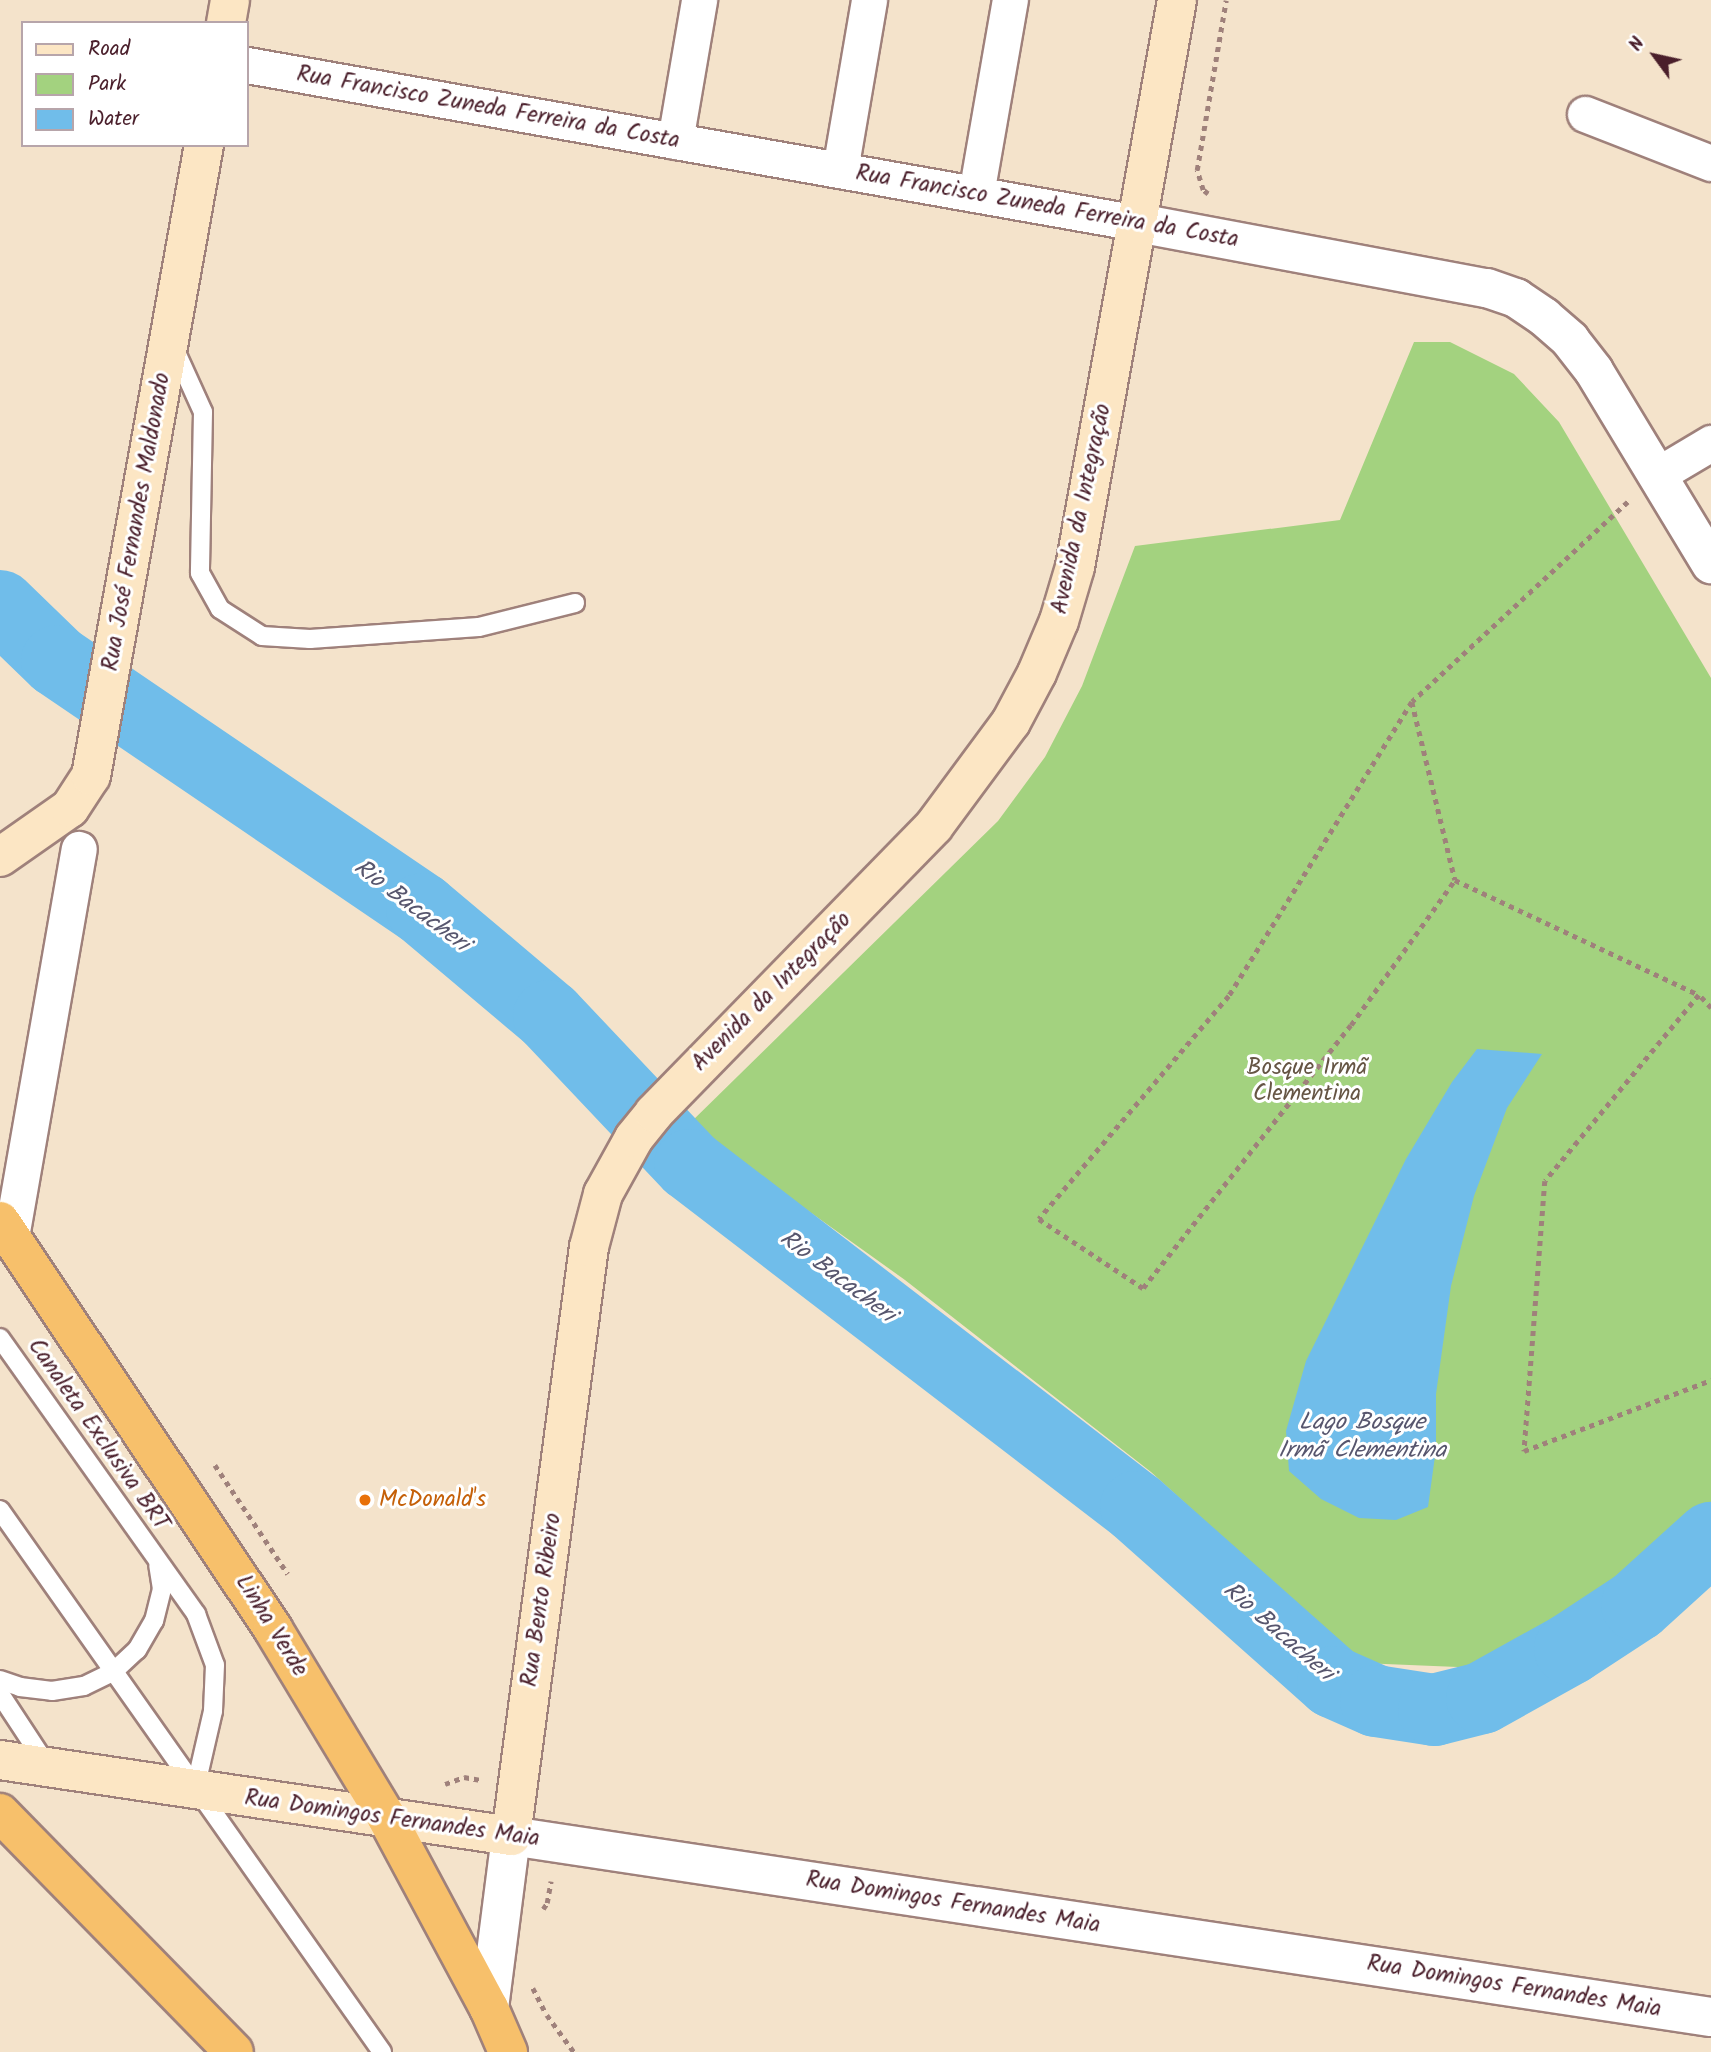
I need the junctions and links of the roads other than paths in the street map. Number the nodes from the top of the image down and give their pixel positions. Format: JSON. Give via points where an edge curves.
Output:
{"nodes":[{"id":1,"x":230,"y":0,"type":"edge"},
{"id":2,"x":699,"y":0,"type":"edge"},
{"id":3,"x":869,"y":0,"type":"edge"},
{"id":4,"x":1010,"y":0,"type":"edge"},
{"id":5,"x":1177,"y":0,"type":"edge"},
{"id":6,"x":226,"y":21,"type":"edge"},
{"id":7,"x":248,"y":65,"type":"edge"},
{"id":8,"x":1585,"y":114,"type":"dead end"},
{"id":9,"x":675,"y":141,"type":"junction"},
{"id":10,"x":204,"y":147,"type":"edge"},
{"id":11,"x":1711,"y":163,"type":"edge"},
{"id":12,"x":840,"y":170,"type":"junction"},
{"id":13,"x":976,"y":194,"type":"junction"},
{"id":14,"x":1138,"y":223,"type":"junction"},
{"id":15,"x":169,"y":338,"type":"junction"},
{"id":16,"x":1711,"y":443,"type":"edge"},
{"id":17,"x":1657,"y":475,"type":"junction"},
{"id":18,"x":1710,"y":559,"type":"edge"},
{"id":19,"x":575,"y":603,"type":"dead end"},
{"id":20,"x":79,"y":849,"type":"dead end"},
{"id":21,"x":0,"y":857,"type":"edge"},
{"id":22,"x":603,"y":1194,"type":"joint"},
{"id":23,"x":6,"y":1229,"type":"edge"},
{"id":24,"x":0,"y":1338,"type":"edge"},
{"id":25,"x":0,"y":1510,"type":"edge"},
{"id":26,"x":156,"y":1559,"type":"junction"},
{"id":27,"x":113,"y":1672,"type":"junction"},
{"id":28,"x":0,"y":1680,"type":"edge"},
{"id":29,"x":0,"y":1694,"type":"edge"},
{"id":30,"x":0,"y":1760,"type":"edge"},
{"id":31,"x":48,"y":1767,"type":"junction"},
{"id":32,"x":195,"y":1789,"type":"junction"},
{"id":33,"x":0,"y":1813,"type":"edge"},
{"id":34,"x":387,"y":1818,"type":"junction"},
{"id":35,"x":511,"y":1836,"type":"junction"},
{"id":36,"x":489,"y":2008,"type":"junction"},
{"id":37,"x":198,"y":2015,"type":"junction"},
{"id":38,"x":1711,"y":2017,"type":"edge"},
{"id":39,"x":226,"y":2052,"type":"edge"},
{"id":40,"x":234,"y":2052,"type":"edge"},
{"id":41,"x":382,"y":2052,"type":"edge"},
{"id":42,"x":508,"y":2052,"type":"edge"},
{"id":43,"x":527,"y":2052,"type":"edge"}],
"edges":[{"from":1,"to":6,"type":"main road"},
{"from":2,"to":9,"type":"street"},
{"from":3,"to":12,"type":"street"},
{"from":4,"to":13,"type":"street"},
{"from":5,"to":14,"type":"main road","name":"Avenida da Integração"},
{"from":7,"to":9,"type":"street","name":"Rua Francisco Zuneda Ferreira da Costa"},
{"from":8,"to":11,"type":"street"},
{"from":9,"to":12,"type":"street","name":"Rua Francisco Zuneda Ferreira da Costa"},
{"from":10,"to":15,"type":"main road","name":"Rua José Fernandes Maldonado"},
{"from":12,"to":13,"type":"street","name":"Rua Francisco Zuneda Ferreira da Costa"},
{"from":13,"to":14,"type":"street","name":"Rua Francisco Zuneda Ferreira da Costa"},
{"from":14,"to":17,"type":"street","name":"Rua Francisco Zuneda Ferreira da Costa","via":[[1486,288],[1516,298],[1570,340]]},
{"from":14,"to":22,"type":"main road","name":"Avenida da Integração","via":[[1075,567],[1059,621],[1024,698],[934,825],[675,1091],[634,1138]]},
{"from":15,"to":19,"type":"lane","via":[[203,412],[200,573],[220,609],[262,636],[310,639],[479,627]]},
{"from":15,"to":21,"type":"main road","name":"Rua José Fernandes Maldonado","via":[[92,776],[70,807]]},
{"from":16,"to":17,"type":"street"},
{"from":17,"to":18,"type":"street","name":"Rua Francisco Zuneda Ferreira da Costa"},
{"from":20,"to":23,"type":"street"},
{"from":22,"to":35,"type":"main road","name":"Rua Bento Ribeiro","via":[[589,1247]]},
{"from":23,"to":34,"type":"highway","name":"Linha Verde","via":[[226,1553]]},
{"from":24,"to":26,"type":"lane","name":"Canaleta Exclusiva BRT"},
{"from":25,"to":27,"type":"lane"},
{"from":26,"to":27,"type":"lane","name":"Canaleta Exclusiva BRT","via":[[162,1589],[154,1621],[137,1650]]},
{"from":26,"to":32,"type":"lane","name":"Canaleta Exclusiva BRT","via":[[196,1614],[215,1665],[213,1711]]},
{"from":27,"to":28,"type":"lane","name":"Canaleta Exclusiva BRT","via":[[84,1686],[52,1691]]},
{"from":27,"to":32,"type":"lane"},
{"from":29,"to":31,"type":"lane"},
{"from":30,"to":31,"type":"main road","name":"Rua Domingos Fernandes Maia"},
{"from":31,"to":32,"type":"main road","name":"Rua Domingos Fernandes Maia"},
{"from":32,"to":34,"type":"main road","name":"Rua Domingos Fernandes Maia"},
{"from":32,"to":41,"type":"lane"},
{"from":33,"to":37,"type":"highway"},
{"from":34,"to":35,"type":"main road","name":"Rua Domingos Fernandes Maia"},
{"from":34,"to":36,"type":"highway","name":"Linha Verde"},
{"from":35,"to":36,"type":"street","name":"Rua Bento Ribeiro"},
{"from":35,"to":38,"type":"street","name":"Rua Domingos Fernandes Maia"},
{"from":36,"to":42,"type":"highway","name":"Linha Verde"},
{"from":36,"to":43,"type":"main road"},
{"from":37,"to":39,"type":"main road"},
{"from":37,"to":40,"type":"highway"}]}
